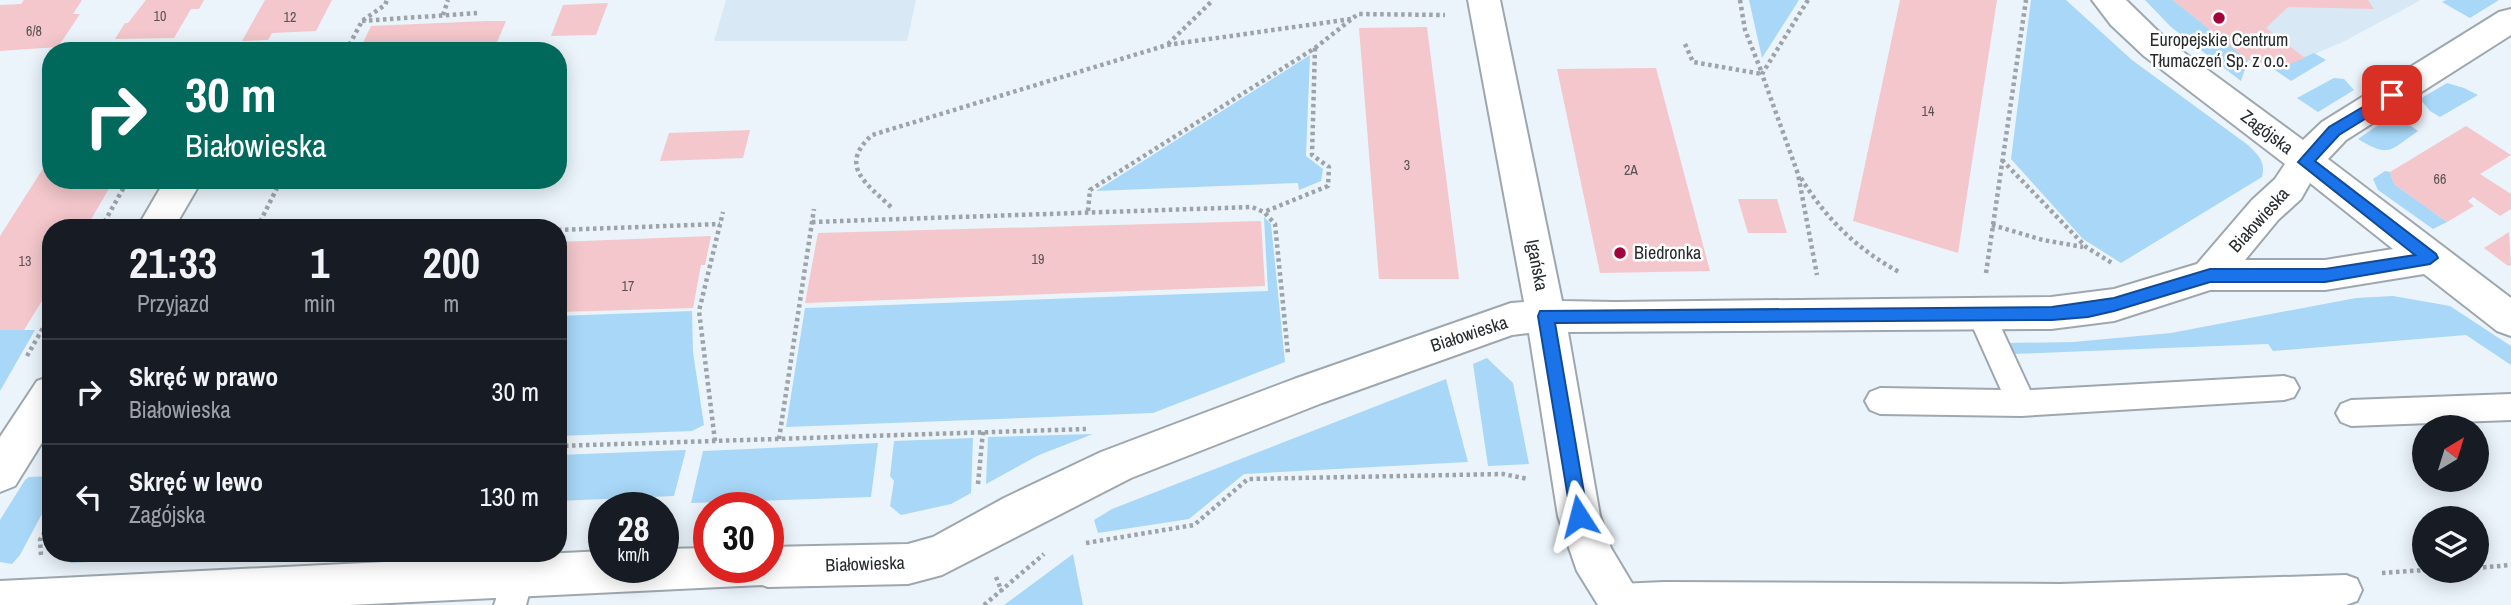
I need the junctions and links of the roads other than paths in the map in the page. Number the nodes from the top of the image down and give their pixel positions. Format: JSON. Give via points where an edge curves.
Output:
{"nodes":[{"id":1,"x":1484,"y":0,"type":"edge"},
{"id":2,"x":2108,"y":0,"type":"edge"},
{"id":3,"x":2511,"y":20,"type":"edge"},
{"id":4,"x":2305,"y":162,"type":"junction"},
{"id":5,"x":179,"y":189,"type":"edge"},
{"id":6,"x":160,"y":219,"type":"edge"},
{"id":7,"x":2430,"y":258,"type":"junction"},
{"id":8,"x":2210,"y":275,"type":"junction"},
{"id":9,"x":1983,"y":297,"type":"junction"},
{"id":10,"x":1546,"y":316,"type":"junction"},
{"id":11,"x":2511,"y":320,"type":"edge"},
{"id":12,"x":2284,"y":388,"type":"dead end"},
{"id":13,"x":1881,"y":401,"type":"dead end"},
{"id":14,"x":2021,"y":403,"type":"junction"},
{"id":15,"x":42,"y":407,"type":"edge"},
{"id":16,"x":2511,"y":408,"type":"edge"},
{"id":17,"x":2351,"y":413,"type":"dead end"},
{"id":18,"x":0,"y":473,"type":"edge"},
{"id":19,"x":784,"y":567,"type":"edge"},
{"id":20,"x":693,"y":573,"type":"edge"},
{"id":21,"x":2346,"y":590,"type":"dead end"},
{"id":22,"x":514,"y":591,"type":"edge"},
{"id":23,"x":0,"y":602,"type":"edge"},
{"id":24,"x":1621,"y":602,"type":"edge"}],
"edges":[{"from":1,"to":10,"type":"street","name":"Igańska"},
{"from":2,"to":4,"type":"street","name":"Zagójska","via":[[2184,71]]},
{"from":3,"to":4,"type":"street","name":"Białowieska","via":[[2334,131]]},
{"from":4,"to":7,"type":"street","name":"Zagójska"},
{"from":4,"to":8,"type":"street","name":"Białowieska","via":[[2288,189]]},
{"from":5,"to":6,"type":"street"},
{"from":7,"to":8,"type":"street","name":"Białowieska","via":[[2325,275]]},
{"from":7,"to":11,"type":"street","name":"Zagójska"},
{"from":8,"to":9,"type":"street","name":"Białowieska","via":[[2088,310]]},
{"from":9,"to":10,"type":"street","name":"Białowieska","via":[[1615,318]]},
{"from":9,"to":14,"type":"lane"},
{"from":10,"to":19,"type":"street","name":"Białowieska","via":[[1482,327],[1116,465],[942,555],[908,564]]},
{"from":10,"to":24,"type":"street","name":"Igańska","via":[[1579,516],[1592,557]]},
{"from":12,"to":14,"type":"lane"},
{"from":13,"to":14,"type":"lane"},
{"from":15,"to":18,"type":"street"},
{"from":16,"to":17,"type":"lane"},
{"from":20,"to":22,"type":"street"},
{"from":21,"to":24,"type":"lane","via":[[2060,599],[1664,597]]},
{"from":22,"to":23,"type":"street"}]}
